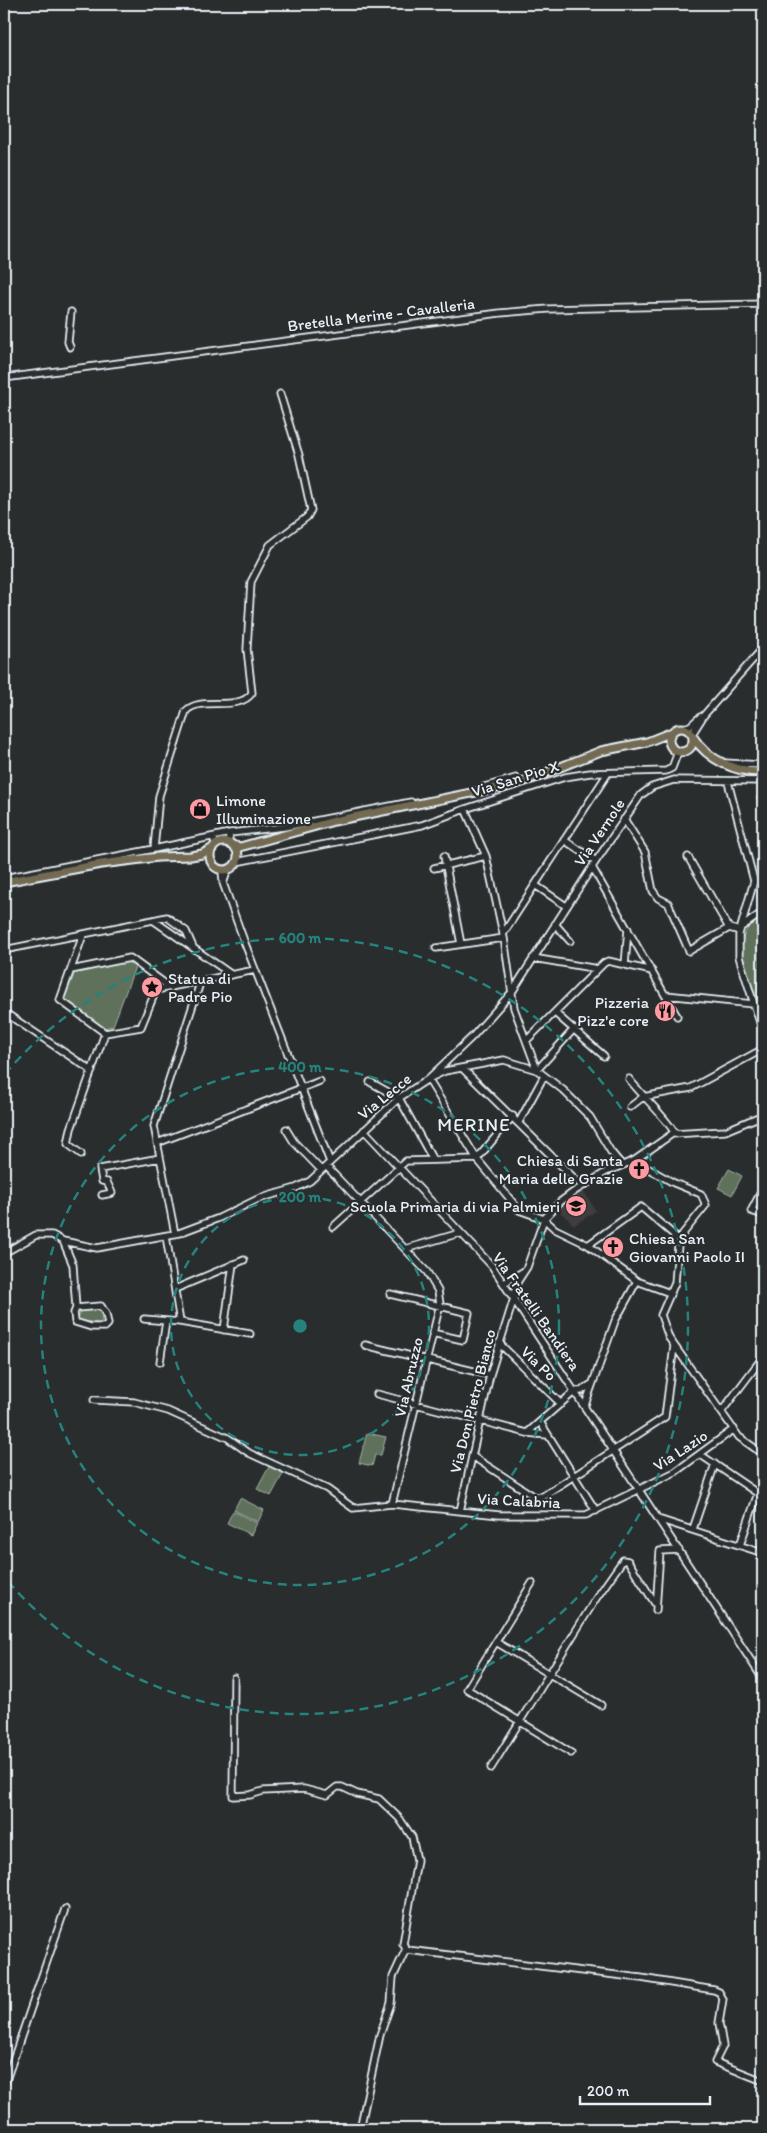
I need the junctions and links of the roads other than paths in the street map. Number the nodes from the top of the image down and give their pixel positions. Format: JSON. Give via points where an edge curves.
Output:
{"nodes":[{"id":1,"x":763,"y":304,"type":"edge"},
{"id":2,"x":71,"y":312,"type":"dead end"},
{"id":3,"x":70,"y":348,"type":"dead end"},
{"id":4,"x":4,"y":378,"type":"edge"},
{"id":5,"x":280,"y":394,"type":"dead end"},
{"id":6,"x":763,"y":648,"type":"edge"},
{"id":7,"x":704,"y":715,"type":"junction"},
{"id":8,"x":682,"y":728,"type":"junction"},
{"id":9,"x":672,"y":732,"type":"junction"},
{"id":10,"x":693,"y":735,"type":"junction"},
{"id":11,"x":647,"y":742,"type":"junction"},
{"id":12,"x":670,"y":746,"type":"junction"},
{"id":13,"x":688,"y":751,"type":"junction"},
{"id":14,"x":678,"y":752,"type":"junction"},
{"id":15,"x":710,"y":755,"type":"junction"},
{"id":16,"x":724,"y":763,"type":"junction"},
{"id":17,"x":763,"y":766,"type":"edge"},
{"id":18,"x":763,"y":772,"type":"edge"},
{"id":19,"x":608,"y":773,"type":"junction"},
{"id":20,"x":516,"y":778,"type":"dead end"},
{"id":21,"x":763,"y":781,"type":"edge"},
{"id":22,"x":728,"y":782,"type":"junction"},
{"id":23,"x":465,"y":808,"type":"junction"},
{"id":24,"x":624,"y":819,"type":"junction"},
{"id":25,"x":230,"y":834,"type":"junction"},
{"id":26,"x":213,"y":837,"type":"junction"},
{"id":27,"x":564,"y":840,"type":"junction"},
{"id":28,"x":255,"y":843,"type":"junction"},
{"id":29,"x":230,"y":844,"type":"junction"},
{"id":30,"x":215,"y":847,"type":"junction"},
{"id":31,"x":154,"y":849,"type":"junction"},
{"id":32,"x":191,"y":856,"type":"junction"},
{"id":33,"x":444,"y":856,"type":"dead end"},
{"id":34,"x":486,"y":856,"type":"junction"},
{"id":35,"x":688,"y":857,"type":"dead end"},
{"id":36,"x":237,"y":859,"type":"junction"},
{"id":37,"x":596,"y":861,"type":"junction"},
{"id":38,"x":211,"y":862,"type":"junction"},
{"id":39,"x":446,"y":866,"type":"junction"},
{"id":40,"x":592,"y":867,"type":"junction"},
{"id":41,"x":434,"y":868,"type":"dead end"},
{"id":42,"x":225,"y":869,"type":"junction"},
{"id":43,"x":4,"y":878,"type":"edge"},
{"id":44,"x":4,"y":882,"type":"edge"},
{"id":45,"x":535,"y":885,"type":"junction"},
{"id":46,"x":566,"y":906,"type":"junction"},
{"id":47,"x":763,"y":912,"type":"edge"},
{"id":48,"x":153,"y":920,"type":"junction"},
{"id":49,"x":555,"y":924,"type":"junction"},
{"id":50,"x":628,"y":928,"type":"junction"},
{"id":51,"x":729,"y":928,"type":"junction"},
{"id":52,"x":741,"y":929,"type":"junction"},
{"id":53,"x":82,"y":935,"type":"junction"},
{"id":54,"x":503,"y":936,"type":"junction"},
{"id":55,"x":570,"y":941,"type":"dead end"},
{"id":56,"x":462,"y":944,"type":"junction"},
{"id":57,"x":194,"y":948,"type":"junction"},
{"id":58,"x":436,"y":948,"type":"dead end"},
{"id":59,"x":4,"y":950,"type":"edge"},
{"id":60,"x":533,"y":958,"type":"junction"},
{"id":61,"x":626,"y":965,"type":"junction"},
{"id":62,"x":598,"y":969,"type":"junction"},
{"id":63,"x":71,"y":970,"type":"junction"},
{"id":64,"x":255,"y":970,"type":"junction"},
{"id":65,"x":652,"y":971,"type":"junction"},
{"id":66,"x":232,"y":975,"type":"junction"},
{"id":67,"x":200,"y":983,"type":"junction"},
{"id":68,"x":171,"y":988,"type":"junction"},
{"id":69,"x":511,"y":993,"type":"junction"},
{"id":70,"x":666,"y":995,"type":"junction"},
{"id":71,"x":753,"y":1004,"type":"junction"},
{"id":72,"x":4,"y":1012,"type":"edge"},
{"id":73,"x":555,"y":1013,"type":"junction"},
{"id":74,"x":677,"y":1016,"type":"dead end"},
{"id":75,"x":574,"y":1029,"type":"junction"},
{"id":76,"x":763,"y":1032,"type":"edge"},
{"id":77,"x":105,"y":1033,"type":"junction"},
{"id":78,"x":527,"y":1040,"type":"junction"},
{"id":79,"x":763,"y":1049,"type":"edge"},
{"id":80,"x":604,"y":1056,"type":"dead end"},
{"id":81,"x":462,"y":1068,"type":"junction"},
{"id":82,"x":537,"y":1070,"type":"junction"},
{"id":83,"x":92,"y":1072,"type":"junction"},
{"id":84,"x":544,"y":1076,"type":"junction"},
{"id":85,"x":428,"y":1079,"type":"junction"},
{"id":86,"x":629,"y":1079,"type":"dead end"},
{"id":87,"x":320,"y":1081,"type":"dead end"},
{"id":88,"x":370,"y":1082,"type":"dead end"},
{"id":89,"x":300,"y":1088,"type":"junction"},
{"id":90,"x":643,"y":1097,"type":"junction"},
{"id":91,"x":399,"y":1098,"type":"junction"},
{"id":92,"x":630,"y":1107,"type":"dead end"},
{"id":93,"x":763,"y":1115,"type":"edge"},
{"id":94,"x":513,"y":1116,"type":"junction"},
{"id":95,"x":519,"y":1122,"type":"junction"},
{"id":96,"x":286,"y":1129,"type":"dead end"},
{"id":97,"x":364,"y":1130,"type":"junction"},
{"id":98,"x":675,"y":1133,"type":"junction"},
{"id":99,"x":157,"y":1143,"type":"junction"},
{"id":100,"x":81,"y":1154,"type":"dead end"},
{"id":101,"x":160,"y":1158,"type":"junction"},
{"id":102,"x":477,"y":1158,"type":"junction"},
{"id":103,"x":433,"y":1160,"type":"junction"},
{"id":104,"x":621,"y":1164,"type":"junction"},
{"id":105,"x":326,"y":1166,"type":"junction"},
{"id":106,"x":398,"y":1167,"type":"junction"},
{"id":107,"x":649,"y":1169,"type":"dead end"},
{"id":108,"x":582,"y":1186,"type":"junction"},
{"id":109,"x":763,"y":1188,"type":"edge"},
{"id":110,"x":102,"y":1195,"type":"dead end"},
{"id":111,"x":360,"y":1202,"type":"junction"},
{"id":112,"x":763,"y":1215,"type":"edge"},
{"id":113,"x":544,"y":1218,"type":"junction"},
{"id":114,"x":333,"y":1227,"type":"dead end"},
{"id":115,"x":460,"y":1233,"type":"junction"},
{"id":116,"x":175,"y":1234,"type":"junction"},
{"id":117,"x":166,"y":1236,"type":"junction"},
{"id":118,"x":63,"y":1240,"type":"junction"},
{"id":119,"x":677,"y":1241,"type":"junction"},
{"id":120,"x":588,"y":1245,"type":"junction"},
{"id":121,"x":405,"y":1249,"type":"junction"},
{"id":122,"x":4,"y":1253,"type":"edge"},
{"id":123,"x":244,"y":1260,"type":"dead end"},
{"id":124,"x":233,"y":1264,"type":"junction"},
{"id":125,"x":524,"y":1271,"type":"junction"},
{"id":126,"x":637,"y":1281,"type":"junction"},
{"id":127,"x":504,"y":1284,"type":"junction"},
{"id":128,"x":175,"y":1289,"type":"junction"},
{"id":129,"x":670,"y":1293,"type":"junction"},
{"id":130,"x":390,"y":1294,"type":"dead end"},
{"id":131,"x":514,"y":1298,"type":"junction"},
{"id":132,"x":439,"y":1305,"type":"junction"},
{"id":133,"x":76,"y":1308,"type":"junction"},
{"id":134,"x":144,"y":1319,"type":"dead end"},
{"id":135,"x":166,"y":1321,"type":"junction"},
{"id":136,"x":180,"y":1322,"type":"junction"},
{"id":137,"x":224,"y":1330,"type":"junction"},
{"id":138,"x":432,"y":1332,"type":"junction"},
{"id":139,"x":250,"y":1334,"type":"dead end"},
{"id":140,"x":499,"y":1343,"type":"junction"},
{"id":141,"x":365,"y":1345,"type":"dead end"},
{"id":142,"x":674,"y":1346,"type":"junction"},
{"id":143,"x":763,"y":1357,"type":"edge"},
{"id":144,"x":425,"y":1359,"type":"junction"},
{"id":145,"x":160,"y":1362,"type":"dead end"},
{"id":146,"x":490,"y":1375,"type":"junction"},
{"id":147,"x":592,"y":1383,"type":"junction"},
{"id":148,"x":575,"y":1391,"type":"junction"},
{"id":149,"x":377,"y":1394,"type":"dead end"},
{"id":150,"x":94,"y":1400,"type":"dead end"},
{"id":151,"x":561,"y":1404,"type":"junction"},
{"id":152,"x":415,"y":1405,"type":"junction"},
{"id":153,"x":585,"y":1405,"type":"junction"},
{"id":154,"x":722,"y":1410,"type":"junction"},
{"id":155,"x":480,"y":1421,"type":"junction"},
{"id":156,"x":540,"y":1422,"type":"junction"},
{"id":157,"x":734,"y":1429,"type":"junction"},
{"id":158,"x":528,"y":1432,"type":"junction"},
{"id":159,"x":547,"y":1435,"type":"junction"},
{"id":160,"x":615,"y":1450,"type":"junction"},
{"id":161,"x":763,"y":1454,"type":"edge"},
{"id":162,"x":701,"y":1455,"type":"junction"},
{"id":163,"x":472,"y":1456,"type":"junction"},
{"id":164,"x":715,"y":1464,"type":"junction"},
{"id":165,"x":574,"y":1476,"type":"junction"},
{"id":166,"x":640,"y":1490,"type":"junction"},
{"id":167,"x":761,"y":1495,"type":"edge"},
{"id":168,"x":392,"y":1504,"type":"junction"},
{"id":169,"x":460,"y":1511,"type":"junction"},
{"id":170,"x":596,"y":1511,"type":"junction"},
{"id":171,"x":658,"y":1518,"type":"junction"},
{"id":172,"x":693,"y":1529,"type":"junction"},
{"id":173,"x":740,"y":1545,"type":"junction"},
{"id":174,"x":679,"y":1550,"type":"junction"},
{"id":175,"x":763,"y":1553,"type":"edge"},
{"id":176,"x":532,"y":1584,"type":"dead end"},
{"id":177,"x":496,"y":1642,"type":"junction"},
{"id":178,"x":548,"y":1675,"type":"junction"},
{"id":179,"x":234,"y":1678,"type":"dead end"},
{"id":180,"x":763,"y":1678,"type":"edge"},
{"id":181,"x":601,"y":1706,"type":"dead end"},
{"id":182,"x":520,"y":1722,"type":"junction"},
{"id":183,"x":571,"y":1753,"type":"dead end"},
{"id":184,"x":491,"y":1768,"type":"dead end"},
{"id":185,"x":65,"y":1909,"type":"dead end"},
{"id":186,"x":406,"y":1949,"type":"junction"},
{"id":187,"x":763,"y":2081,"type":"edge"},
{"id":188,"x":4,"y":2086,"type":"edge"},
{"id":189,"x":360,"y":2129,"type":"edge"}],
"edges":[{"from":1,"to":4,"type":"street","name":"Bretella Merine - Cavalleria","via":[[500,313]]},
{"from":2,"to":3,"type":"street"},
{"from":5,"to":31,"type":"street","via":[[299,455],[311,510],[307,517],[270,545],[251,582],[247,657],[252,693],[245,699],[192,706],[185,713],[159,796]]},
{"from":6,"to":7,"type":"street"},
{"from":7,"to":8,"type":"street"},
{"from":7,"to":10,"type":"street"},
{"from":8,"to":9,"type":"main road"},
{"from":8,"to":10,"type":"main road"},
{"from":9,"to":11,"type":"main road"},
{"from":9,"to":12,"type":"main road"},
{"from":10,"to":13,"type":"main road","via":[[693,745]]},
{"from":10,"to":15,"type":"main road"},
{"from":11,"to":12,"type":"main road","via":[[663,742]]},
{"from":11,"to":28,"type":"main road","via":[[601,751],[520,783],[334,821]]},
{"from":12,"to":14,"type":"main road"},
{"from":13,"to":14,"type":"main road"},
{"from":13,"to":15,"type":"main road"},
{"from":14,"to":19,"type":"street","name":"Via San Pio X","via":[[672,768],[666,771]]},
{"from":15,"to":16,"type":"main road"},
{"from":16,"to":17,"type":"street"},
{"from":16,"to":18,"type":"main road"},
{"from":19,"to":23,"type":"street","name":"Via San Pio X","via":[[565,777]]},
{"from":19,"to":27,"type":"street"},
{"from":20,"to":25,"type":"street","via":[[455,794],[284,827]]},
{"from":21,"to":22,"type":"street","name":"Via Vernole"},
{"from":22,"to":24,"type":"street","name":"Via Vernole","via":[[682,779],[660,783],[641,795]]},
{"from":22,"to":52,"type":"street","via":[[754,881]]},
{"from":23,"to":34,"type":"street","name":"Via San Pio X"},
{"from":23,"to":36,"type":"street","via":[[422,825]]},
{"from":24,"to":37,"type":"street","name":"Via Vernole"},
{"from":24,"to":51,"type":"street","via":[[647,857],[653,891],[668,903],[689,951]]},
{"from":25,"to":26,"type":"street"},
{"from":25,"to":29,"type":"street"},
{"from":26,"to":30,"type":"street"},
{"from":26,"to":31,"type":"street"},
{"from":27,"to":37,"type":"street"},
{"from":27,"to":45,"type":"street"},
{"from":28,"to":29,"type":"main road"},
{"from":28,"to":36,"type":"main road"},
{"from":29,"to":30,"type":"main road"},
{"from":29,"to":36,"type":"main road"},
{"from":30,"to":32,"type":"main road"},
{"from":30,"to":38,"type":"main road","via":[[210,855]]},
{"from":31,"to":43,"type":"street"},
{"from":32,"to":38,"type":"main road"},
{"from":32,"to":44,"type":"main road","via":[[101,864]]},
{"from":33,"to":39,"type":"street"},
{"from":34,"to":39,"type":"street"},
{"from":34,"to":54,"type":"street","name":"Via San Pio X"},
{"from":35,"to":51,"type":"street"},
{"from":36,"to":42,"type":"main road"},
{"from":37,"to":40,"type":"street","name":"Via Vernole"},
{"from":38,"to":42,"type":"main road"},
{"from":39,"to":41,"type":"street"},
{"from":39,"to":56,"type":"street"},
{"from":40,"to":46,"type":"street","name":"Via Vernole"},
{"from":40,"to":50,"type":"street"},
{"from":42,"to":64,"type":"street","via":[[224,883]]},
{"from":45,"to":46,"type":"street"},
{"from":45,"to":54,"type":"street"},
{"from":46,"to":49,"type":"street","name":"Via Vernole"},
{"from":47,"to":52,"type":"street"},
{"from":48,"to":53,"type":"street"},
{"from":48,"to":57,"type":"street"},
{"from":48,"to":57,"type":"street","via":[[167,917],[186,931]]},
{"from":49,"to":55,"type":"street"},
{"from":49,"to":60,"type":"street","name":"Via Vernole"},
{"from":50,"to":61,"type":"street"},
{"from":50,"to":65,"type":"street"},
{"from":51,"to":52,"type":"street"},
{"from":52,"to":71,"type":"street","via":[[738,957]]},
{"from":53,"to":59,"type":"street"},
{"from":53,"to":63,"type":"street"},
{"from":54,"to":56,"type":"street"},
{"from":54,"to":69,"type":"street","name":"Via San Pio X"},
{"from":56,"to":58,"type":"street"},
{"from":57,"to":66,"type":"street"},
{"from":60,"to":62,"type":"street"},
{"from":60,"to":69,"type":"street","name":"Via Vernole"},
{"from":61,"to":62,"type":"street","via":[[608,961]]},
{"from":61,"to":65,"type":"street"},
{"from":62,"to":73,"type":"street"},
{"from":63,"to":68,"type":"street","via":[[130,958]]},
{"from":63,"to":77,"type":"street","via":[[60,1000]]},
{"from":64,"to":66,"type":"street"},
{"from":64,"to":89,"type":"street"},
{"from":65,"to":70,"type":"street"},
{"from":66,"to":67,"type":"street"},
{"from":67,"to":68,"type":"street"},
{"from":67,"to":99,"type":"street","via":[[154,1121]]},
{"from":68,"to":77,"type":"street","via":[[156,990],[141,1027]]},
{"from":69,"to":78,"type":"street"},
{"from":69,"to":85,"type":"street","name":"Via Vernole","via":[[474,1036]]},
{"from":70,"to":71,"type":"street"},
{"from":70,"to":74,"type":"street"},
{"from":71,"to":76,"type":"street"},
{"from":72,"to":83,"type":"street"},
{"from":73,"to":75,"type":"street"},
{"from":73,"to":78,"type":"street"},
{"from":75,"to":80,"type":"street"},
{"from":75,"to":82,"type":"street"},
{"from":77,"to":83,"type":"street"},
{"from":78,"to":82,"type":"street"},
{"from":79,"to":90,"type":"street","via":[[691,1088]]},
{"from":81,"to":82,"type":"street","name":"Via Lecce","via":[[504,1060]]},
{"from":81,"to":85,"type":"street","name":"Via Lecce"},
{"from":81,"to":94,"type":"street"},
{"from":82,"to":84,"type":"street","name":"Via Lecce"},
{"from":83,"to":100,"type":"street","via":[[68,1144]]},
{"from":84,"to":95,"type":"street"},
{"from":84,"to":104,"type":"street","name":"Via Lecce","via":[[590,1117]]},
{"from":85,"to":91,"type":"street","name":"Via Lecce"},
{"from":85,"to":102,"type":"street"},
{"from":86,"to":90,"type":"street"},
{"from":87,"to":89,"type":"street"},
{"from":88,"to":91,"type":"street"},
{"from":89,"to":99,"type":"street"},
{"from":89,"to":105,"type":"street"},
{"from":90,"to":92,"type":"street"},
{"from":90,"to":98,"type":"street","via":[[666,1118]]},
{"from":91,"to":97,"type":"street","name":"Via Lecce"},
{"from":91,"to":103,"type":"street"},
{"from":93,"to":98,"type":"street","via":[[724,1131]]},
{"from":94,"to":95,"type":"street"},
{"from":94,"to":102,"type":"street"},
{"from":95,"to":108,"type":"street"},
{"from":96,"to":105,"type":"street","via":[[294,1142]]},
{"from":97,"to":105,"type":"street","name":"Via Lecce"},
{"from":97,"to":106,"type":"street","name":"Via Fratelli Bandiera"},
{"from":98,"to":104,"type":"street","via":[[635,1160]]},
{"from":99,"to":101,"type":"street"},
{"from":101,"to":110,"type":"street","via":[[100,1169],[102,1180],[107,1182],[112,1192]]},
{"from":101,"to":116,"type":"street"},
{"from":102,"to":103,"type":"street"},
{"from":102,"to":113,"type":"street","via":[[519,1210]]},
{"from":103,"to":106,"type":"street","via":[[406,1161]]},
{"from":104,"to":108,"type":"street"},
{"from":105,"to":111,"type":"street"},
{"from":105,"to":116,"type":"street","name":"Via Lecce","via":[[310,1181],[296,1188],[258,1199]]},
{"from":106,"to":111,"type":"street"},
{"from":106,"to":115,"type":"street","name":"Via Fratelli Bandiera"},
{"from":107,"to":119,"type":"street","via":[[701,1194],[706,1205]]},
{"from":108,"to":113,"type":"street"},
{"from":109,"to":112,"type":"street","via":[[751,1211]]},
{"from":111,"to":114,"type":"street"},
{"from":111,"to":121,"type":"street"},
{"from":113,"to":120,"type":"street","via":[[555,1229]]},
{"from":113,"to":125,"type":"street","name":"Via Don Pietro Bianco"},
{"from":115,"to":121,"type":"street"},
{"from":115,"to":127,"type":"street","name":"Via Fratelli Bandiera","via":[[492,1266]]},
{"from":116,"to":117,"type":"street","name":"Via Lecce"},
{"from":117,"to":118,"type":"street","name":"Via Lecce","via":[[97,1248]]},
{"from":117,"to":128,"type":"street"},
{"from":118,"to":122,"type":"street","name":"Via Lecce","via":[[52,1235],[36,1235]]},
{"from":118,"to":133,"type":"street","via":[[73,1266]]},
{"from":119,"to":120,"type":"street","via":[[642,1207]]},
{"from":119,"to":129,"type":"street","via":[[678,1272]]},
{"from":120,"to":126,"type":"street"},
{"from":121,"to":132,"type":"street","via":[[432,1278],[438,1291]]},
{"from":123,"to":124,"type":"street"},
{"from":124,"to":128,"type":"street"},
{"from":124,"to":137,"type":"street"},
{"from":125,"to":127,"type":"street"},
{"from":125,"to":131,"type":"street","name":"Via Don Pietro Bianco","via":[[516,1284]]},
{"from":126,"to":129,"type":"street"},
{"from":126,"to":147,"type":"street","via":[[616,1321]]},
{"from":127,"to":131,"type":"street","name":"Via Fratelli Bandiera"},
{"from":128,"to":136,"type":"street"},
{"from":129,"to":142,"type":"street","via":[[661,1315]]},
{"from":130,"to":132,"type":"street"},
{"from":131,"to":140,"type":"street","name":"Via Don Pietro Bianco"},
{"from":131,"to":148,"type":"street","name":"Via Fratelli Bandiera"},
{"from":132,"to":138,"type":"street","name":"Via Abruzzo"},
{"from":132,"to":138,"type":"street","via":[[469,1313],[462,1340]]},
{"from":133,"to":133,"type":"street","via":[[101,1306],[108,1324],[105,1327],[81,1325],[75,1322]]},
{"from":134,"to":135,"type":"street"},
{"from":135,"to":136,"type":"street"},
{"from":135,"to":145,"type":"street"},
{"from":136,"to":137,"type":"street"},
{"from":137,"to":139,"type":"street"},
{"from":138,"to":144,"type":"street","name":"Via Abruzzo"},
{"from":140,"to":146,"type":"street","name":"Via Don Pietro Bianco"},
{"from":140,"to":151,"type":"street","name":"Via Po"},
{"from":141,"to":144,"type":"street"},
{"from":142,"to":154,"type":"street"},
{"from":142,"to":160,"type":"street","via":[[665,1417]]},
{"from":143,"to":154,"type":"street"},
{"from":144,"to":146,"type":"street"},
{"from":144,"to":152,"type":"street","name":"Via Abruzzo"},
{"from":146,"to":155,"type":"street","name":"Via Don Pietro Bianco"},
{"from":147,"to":148,"type":"street","via":[[581,1391]]},
{"from":147,"to":153,"type":"street"},
{"from":148,"to":151,"type":"street"},
{"from":148,"to":153,"type":"street","name":"Via Fratelli Bandiera"},
{"from":149,"to":152,"type":"street"},
{"from":150,"to":168,"type":"street","name":"Via Calabria","via":[[134,1402],[168,1411],[327,1489],[353,1508]]},
{"from":151,"to":156,"type":"street"},
{"from":152,"to":155,"type":"street"},
{"from":152,"to":168,"type":"street","name":"Via Abruzzo"},
{"from":153,"to":160,"type":"street","name":"Via Fratelli Bandiera"},
{"from":154,"to":157,"type":"street"},
{"from":155,"to":158,"type":"street"},
{"from":155,"to":163,"type":"street","name":"Via Don Pietro Bianco"},
{"from":156,"to":158,"type":"street"},
{"from":156,"to":159,"type":"street"},
{"from":157,"to":161,"type":"street","via":[[739,1437]]},
{"from":157,"to":162,"type":"street","name":"Via Lazio"},
{"from":158,"to":159,"type":"street"},
{"from":159,"to":165,"type":"street"},
{"from":160,"to":165,"type":"street"},
{"from":160,"to":166,"type":"street","name":"Via Fratelli Bandiera"},
{"from":162,"to":164,"type":"street"},
{"from":162,"to":166,"type":"street","name":"Via Lazio"},
{"from":163,"to":165,"type":"street","via":[[538,1498]]},
{"from":163,"to":169,"type":"street","name":"Via Don Pietro Bianco"},
{"from":164,"to":167,"type":"street"},
{"from":164,"to":172,"type":"street"},
{"from":165,"to":170,"type":"street"},
{"from":166,"to":170,"type":"street","name":"Via Calabria"},
{"from":166,"to":171,"type":"street","name":"Via Fratelli Bandiera"},
{"from":167,"to":173,"type":"street"},
{"from":168,"to":169,"type":"street","name":"Via Calabria"},
{"from":169,"to":170,"type":"street","name":"Via Calabria","via":[[556,1516],[580,1516]]},
{"from":171,"to":172,"type":"street"},
{"from":171,"to":174,"type":"street","name":"Via Fratelli Bandiera"},
{"from":172,"to":173,"type":"street"},
{"from":173,"to":175,"type":"street"},
{"from":174,"to":178,"type":"street","via":[[660,1551],[656,1608],[628,1561],[623,1560]]},
{"from":174,"to":180,"type":"street","name":"Via Fratelli Bandiera"},
{"from":176,"to":177,"type":"street"},
{"from":177,"to":178,"type":"street"},
{"from":177,"to":182,"type":"street","via":[[467,1689]]},
{"from":178,"to":181,"type":"street"},
{"from":178,"to":182,"type":"street"},
{"from":179,"to":186,"type":"street","via":[[233,1796],[304,1789],[327,1795],[342,1787],[379,1798],[403,1822],[415,1845],[417,1860],[403,1944]]},
{"from":182,"to":183,"type":"street"},
{"from":182,"to":184,"type":"street"},
{"from":185,"to":188,"type":"street"},
{"from":186,"to":187,"type":"street","via":[[714,1990],[723,1999],[719,2024],[723,2046],[715,2062]]},
{"from":186,"to":189,"type":"street","via":[[393,1977],[391,2003],[380,2035]]}]}
